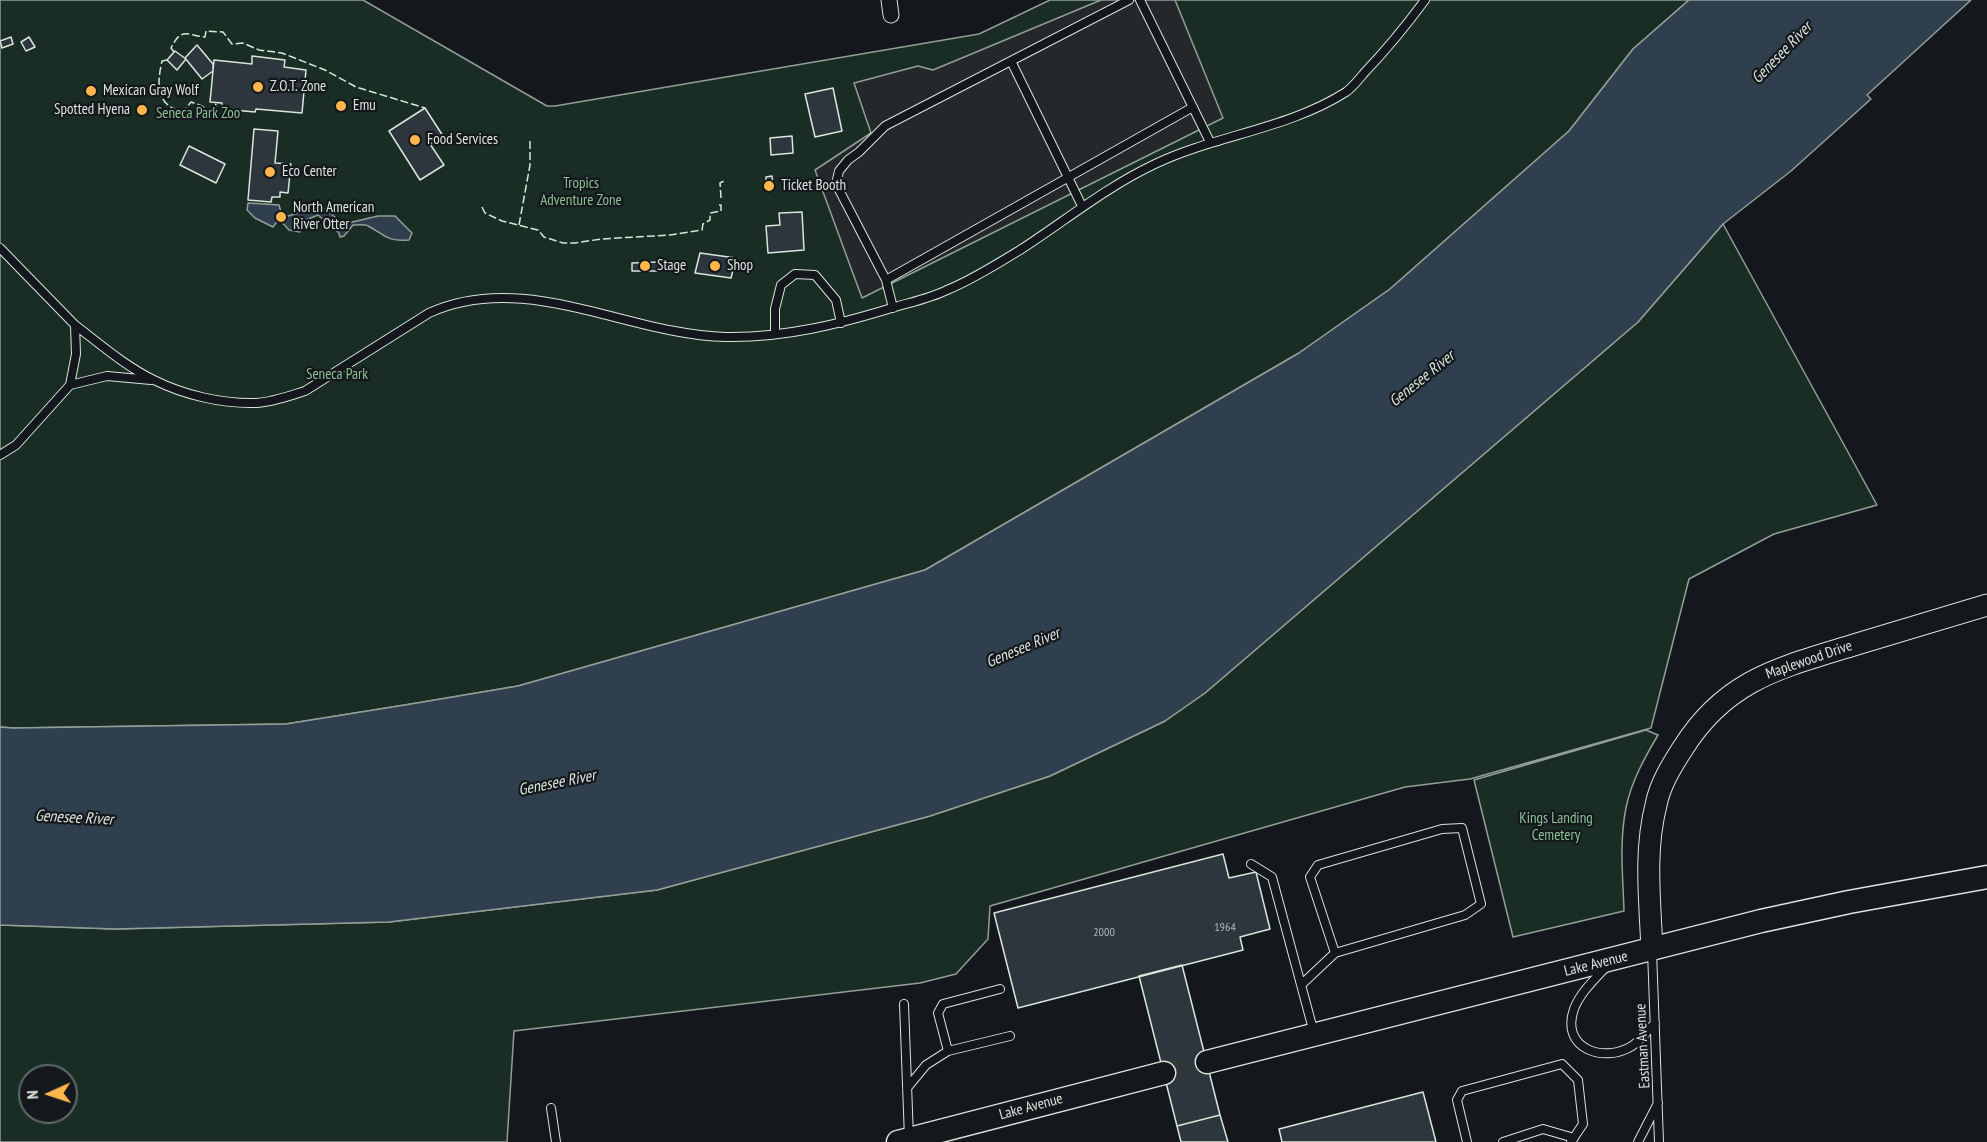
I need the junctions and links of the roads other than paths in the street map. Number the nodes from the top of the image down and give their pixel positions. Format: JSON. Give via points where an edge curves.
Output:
{"nodes":[{"id":1,"x":1129,"y":0,"type":"edge"},
{"id":2,"x":1140,"y":0,"type":"edge"},
{"id":3,"x":1425,"y":0,"type":"edge"},
{"id":4,"x":1011,"y":61,"type":"junction"},
{"id":5,"x":1192,"y":107,"type":"junction"},
{"id":6,"x":1210,"y":142,"type":"junction"},
{"id":7,"x":1068,"y":177,"type":"junction"},
{"id":8,"x":1082,"y":206,"type":"junction"},
{"id":9,"x":0,"y":248,"type":"edge"},
{"id":10,"x":886,"y":280,"type":"junction"},
{"id":11,"x":893,"y":308,"type":"junction"},
{"id":12,"x":841,"y":323,"type":"junction"},
{"id":13,"x":75,"y":325,"type":"junction"},
{"id":14,"x":775,"y":334,"type":"junction"},
{"id":15,"x":154,"y":380,"type":"junction"},
{"id":16,"x":70,"y":385,"type":"junction"},
{"id":17,"x":0,"y":455,"type":"edge"},
{"id":18,"x":1987,"y":605,"type":"edge"},
{"id":19,"x":1251,"y":864,"type":"dead end"},
{"id":20,"x":1987,"y":877,"type":"edge"},
{"id":21,"x":1652,"y":950,"type":"junction"},
{"id":22,"x":1335,"y":953,"type":"junction"},
{"id":23,"x":1614,"y":959,"type":"junction"},
{"id":24,"x":1301,"y":985,"type":"junction"},
{"id":25,"x":1000,"y":989,"type":"dead end"},
{"id":26,"x":904,"y":1004,"type":"dead end"},
{"id":27,"x":1655,"y":1023,"type":"junction"},
{"id":28,"x":1314,"y":1035,"type":"junction"},
{"id":29,"x":1010,"y":1036,"type":"dead end"},
{"id":30,"x":948,"y":1051,"type":"junction"},
{"id":31,"x":1207,"y":1062,"type":"tunnel mouth"},
{"id":32,"x":1164,"y":1073,"type":"tunnel mouth"},
{"id":33,"x":907,"y":1088,"type":"junction"},
{"id":34,"x":1659,"y":1102,"type":"junction"},
{"id":35,"x":551,"y":1108,"type":"dead end"},
{"id":36,"x":906,"y":1141,"type":"edge"},
{"id":37,"x":1573,"y":1141,"type":"edge"},
{"id":38,"x":556,"y":1142,"type":"edge"},
{"id":39,"x":1467,"y":1142,"type":"edge"},
{"id":40,"x":1503,"y":1142,"type":"edge"},
{"id":41,"x":1638,"y":1142,"type":"edge"},
{"id":42,"x":1659,"y":1142,"type":"edge"}],
"edges":[{"from":1,"to":4,"type":"lane"},
{"from":2,"to":5,"type":"lane"},
{"from":3,"to":6,"type":"lane","via":[[1396,40],[1347,91],[1303,113]]},
{"from":4,"to":7,"type":"lane"},
{"from":4,"to":10,"type":"lane","via":[[885,126],[839,171],[836,184]]},
{"from":5,"to":6,"type":"lane"},
{"from":5,"to":7,"type":"lane"},
{"from":6,"to":8,"type":"lane","via":[[1155,164]]},
{"from":7,"to":8,"type":"lane"},
{"from":7,"to":10,"type":"lane"},
{"from":8,"to":11,"type":"lane","via":[[1019,250],[948,290]]},
{"from":9,"to":13,"type":"lane"},
{"from":10,"to":11,"type":"lane"},
{"from":11,"to":12,"type":"lane"},
{"from":12,"to":14,"type":"lane"},
{"from":12,"to":14,"type":"lane","via":[[836,300],[815,275],[795,274],[781,285],[775,309]]},
{"from":13,"to":15,"type":"lane"},
{"from":13,"to":16,"type":"lane","via":[[76,354]]},
{"from":14,"to":15,"type":"lane","via":[[726,337],[690,333],[550,303],[490,298],[448,304],[429,313],[305,391],[282,398],[258,403],[214,400]]},
{"from":15,"to":16,"type":"lane","via":[[107,376]]},
{"from":16,"to":17,"type":"lane","via":[[16,445]]},
{"from":18,"to":21,"type":"street","name":"Maplewood Drive","via":[[1784,666],[1743,685],[1707,716],[1692,732],[1666,776],[1656,803],[1649,843]]},
{"from":19,"to":24,"type":"lane","via":[[1272,877]]},
{"from":20,"to":21,"type":"main road","name":"Lake Avenue","via":[[1789,914]]},
{"from":21,"to":23,"type":"main road","name":"Lake Avenue"},
{"from":21,"to":27,"type":"lane","name":"Eastman Avenue"},
{"from":22,"to":22,"type":"lane","via":[[1465,915],[1481,904],[1462,828],[1442,829],[1318,865],[1310,877]]},
{"from":22,"to":24,"type":"lane"},
{"from":23,"to":27,"type":"lane","via":[[1589,985],[1573,1012],[1574,1033],[1579,1043],[1586,1050],[1614,1053],[1632,1046]]},
{"from":23,"to":28,"type":"main road","name":"Lake Avenue"},
{"from":24,"to":28,"type":"lane"},
{"from":25,"to":30,"type":"lane","via":[[943,1004],[938,1013]]},
{"from":26,"to":33,"type":"lane"},
{"from":27,"to":34,"type":"lane","name":"Eastman Avenue"},
{"from":28,"to":31,"type":"main road","name":"Lake Avenue"},
{"from":29,"to":30,"type":"lane"},
{"from":30,"to":33,"type":"lane","via":[[926,1065]]},
{"from":32,"to":36,"type":"main road","name":"Lake Avenue"},
{"from":33,"to":36,"type":"lane"},
{"from":34,"to":41,"type":"lane"},
{"from":34,"to":42,"type":"lane","name":"Eastman Avenue"},
{"from":35,"to":38,"type":"lane"},
{"from":37,"to":39,"type":"lane","via":[[1583,1124],[1578,1080],[1562,1064],[1462,1091],[1457,1100]]},
{"from":37,"to":40,"type":"lane","via":[[1543,1129]]}]}
